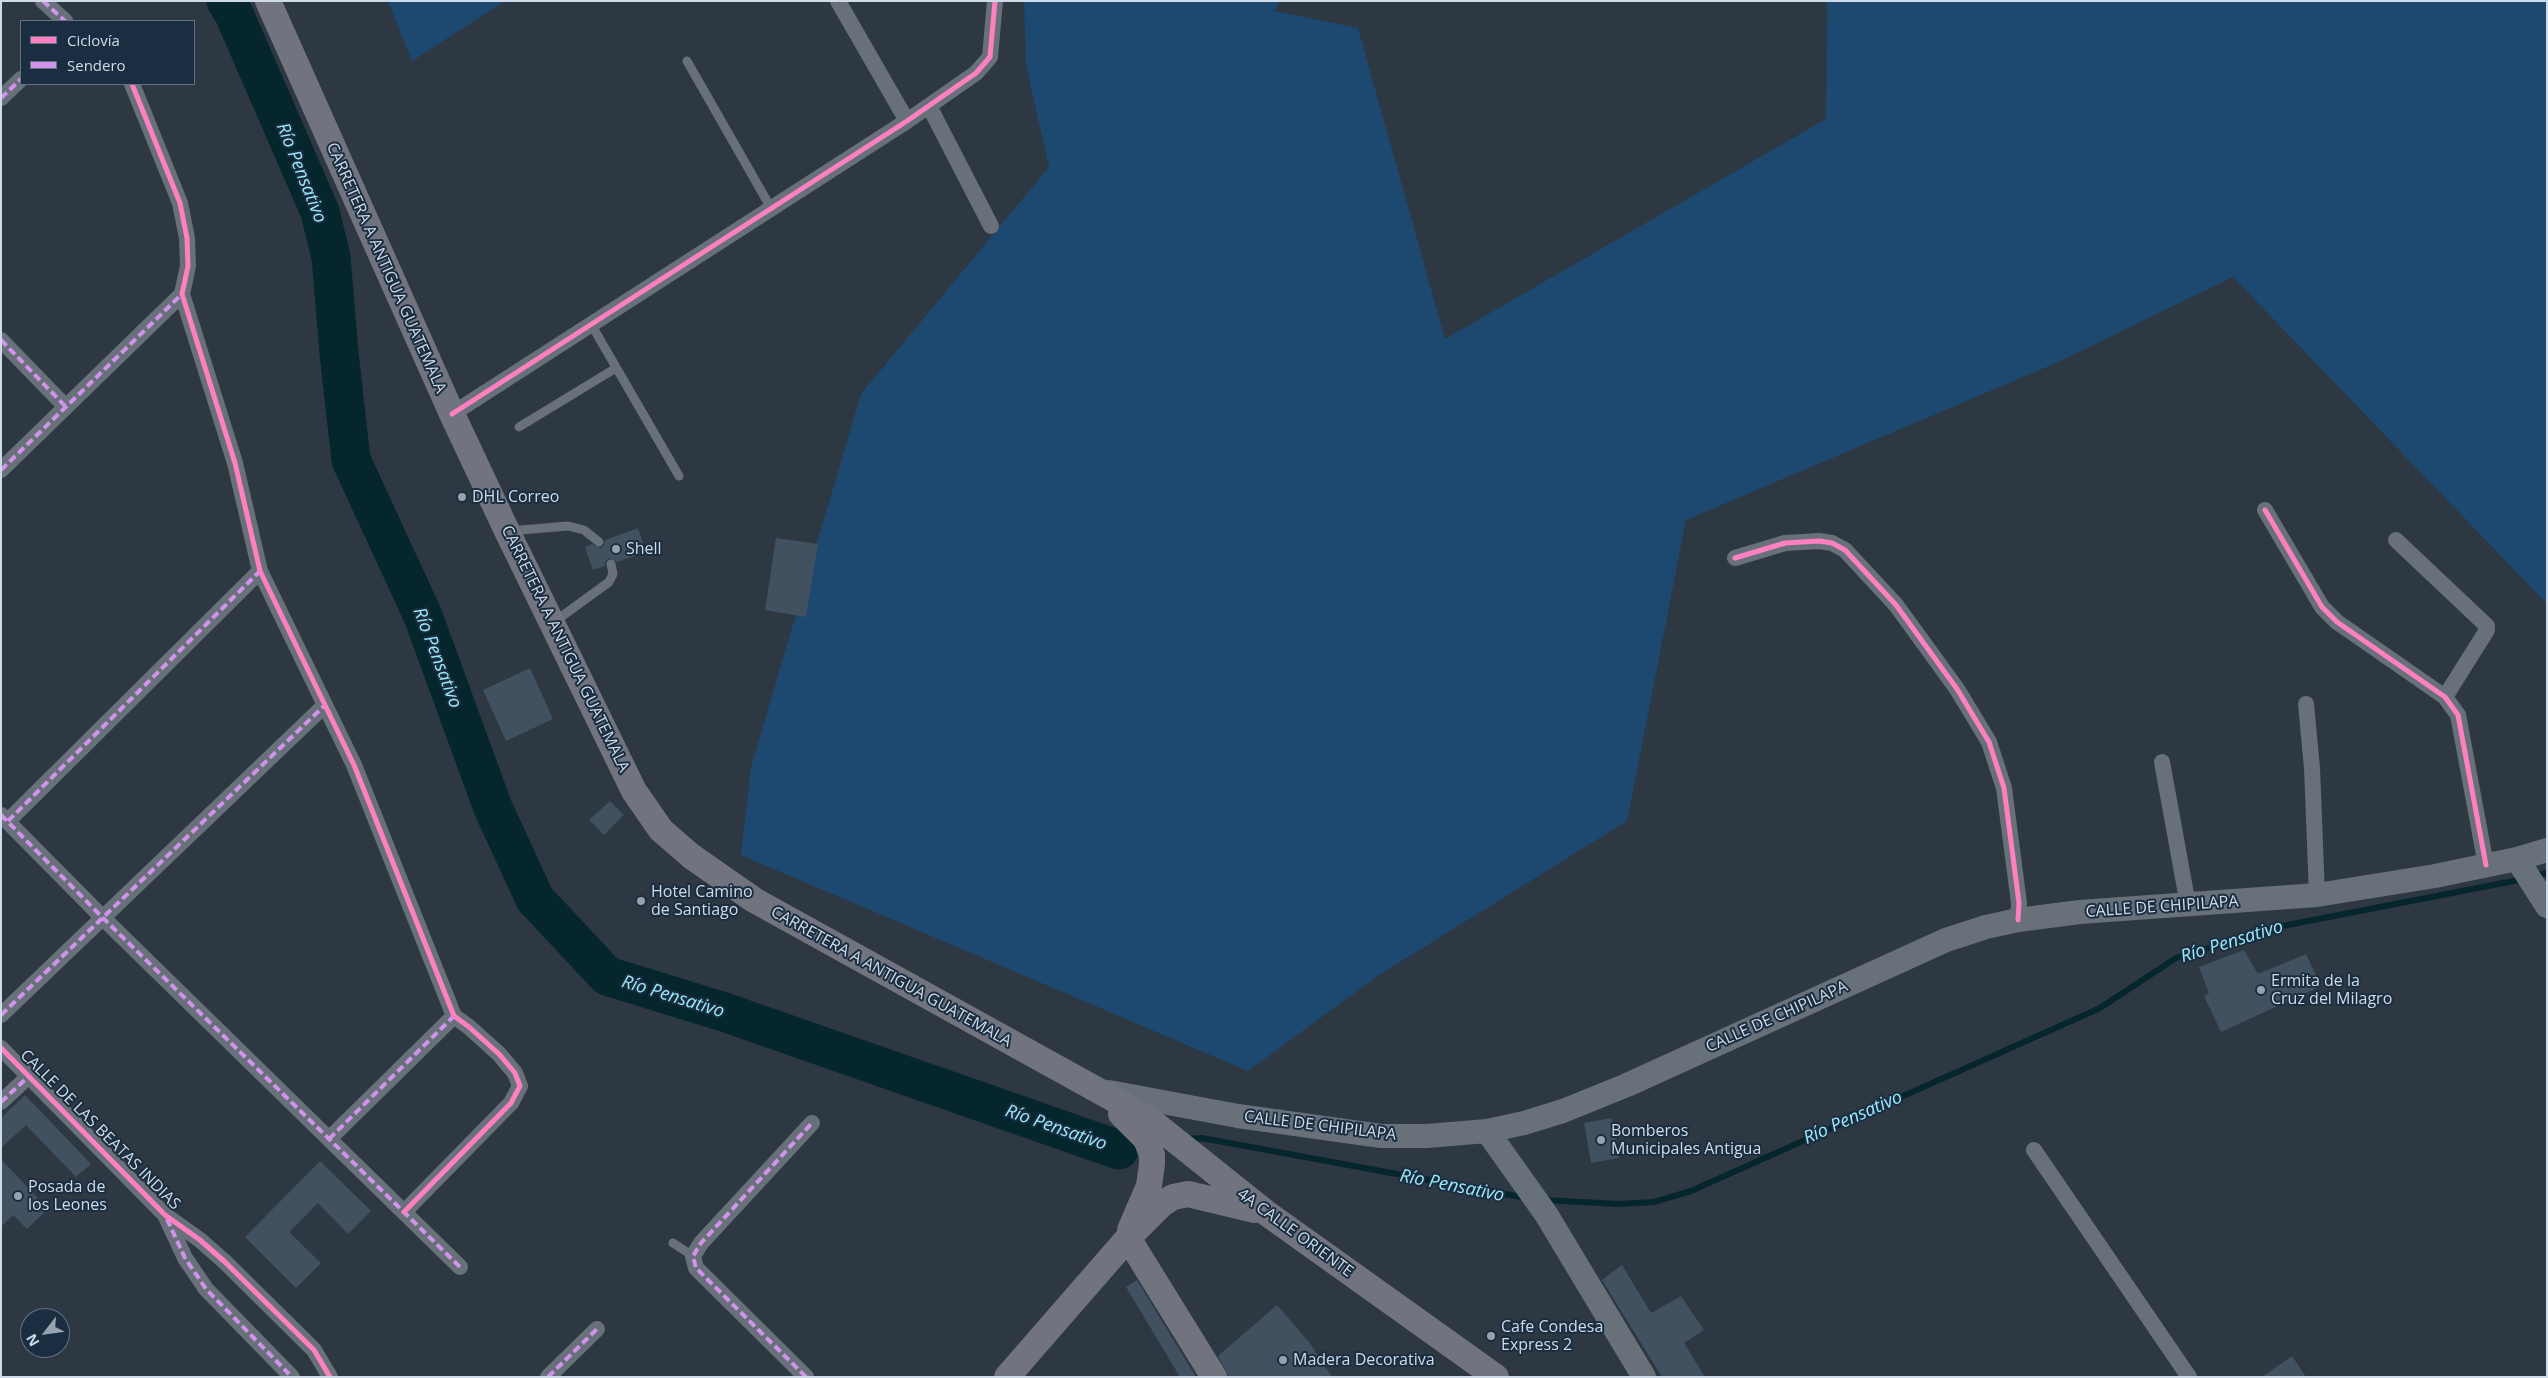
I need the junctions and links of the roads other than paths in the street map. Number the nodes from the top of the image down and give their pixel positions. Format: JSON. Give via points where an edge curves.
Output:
{"nodes":[{"id":1,"x":44,"y":1,"type":"edge"},
{"id":2,"x":268,"y":1,"type":"edge"},
{"id":3,"x":838,"y":1,"type":"edge"},
{"id":4,"x":995,"y":1,"type":"edge"},
{"id":5,"x":63,"y":20,"type":"edge"},
{"id":6,"x":687,"y":61,"type":"dead end"},
{"id":7,"x":20,"y":79,"type":"edge"},
{"id":8,"x":132,"y":85,"type":"edge"},
{"id":9,"x":1,"y":98,"type":"edge"},
{"id":10,"x":929,"y":106,"type":"junction"},
{"id":11,"x":907,"y":121,"type":"junction"},
{"id":12,"x":771,"y":208,"type":"junction"},
{"id":13,"x":991,"y":226,"type":"dead end"},
{"id":14,"x":182,"y":294,"type":"junction"},
{"id":15,"x":591,"y":324,"type":"junction"},
{"id":16,"x":1,"y":340,"type":"edge"},
{"id":17,"x":616,"y":368,"type":"junction"},
{"id":18,"x":66,"y":407,"type":"junction"},
{"id":19,"x":452,"y":414,"type":"junction"},
{"id":20,"x":519,"y":426,"type":"dead end"},
{"id":21,"x":1,"y":470,"type":"edge"},
{"id":22,"x":678,"y":476,"type":"dead end"},
{"id":23,"x":2265,"y":510,"type":"dead end"},
{"id":24,"x":507,"y":531,"type":"junction"},
{"id":25,"x":2396,"y":540,"type":"dead end"},
{"id":26,"x":599,"y":542,"type":"dead end"},
{"id":27,"x":1735,"y":558,"type":"dead end"},
{"id":28,"x":611,"y":564,"type":"dead end"},
{"id":29,"x":260,"y":571,"type":"junction"},
{"id":30,"x":552,"y":624,"type":"junction"},
{"id":31,"x":2445,"y":698,"type":"junction"},
{"id":32,"x":2306,"y":704,"type":"dead end"},
{"id":33,"x":324,"y":706,"type":"junction"},
{"id":34,"x":2162,"y":762,"type":"dead end"},
{"id":35,"x":4,"y":818,"type":"edge"},
{"id":36,"x":2547,"y":850,"type":"edge"},
{"id":37,"x":2547,"y":861,"type":"edge"},
{"id":38,"x":2486,"y":865,"type":"junction"},
{"id":39,"x":2521,"y":866,"type":"junction"},
{"id":40,"x":2463,"y":870,"type":"junction"},
{"id":41,"x":2317,"y":896,"type":"junction"},
{"id":42,"x":2543,"y":900,"type":"edge"},
{"id":43,"x":2188,"y":905,"type":"junction"},
{"id":44,"x":103,"y":918,"type":"junction"},
{"id":45,"x":2018,"y":920,"type":"junction"},
{"id":46,"x":1,"y":1016,"type":"edge"},
{"id":47,"x":454,"y":1016,"type":"junction"},
{"id":48,"x":1,"y":1048,"type":"edge"},
{"id":49,"x":29,"y":1076,"type":"junction"},
{"id":50,"x":1095,"y":1088,"type":"junction"},
{"id":51,"x":1,"y":1102,"type":"edge"},
{"id":52,"x":812,"y":1123,"type":"dead end"},
{"id":53,"x":1487,"y":1131,"type":"junction"},
{"id":54,"x":330,"y":1139,"type":"junction"},
{"id":55,"x":2034,"y":1150,"type":"dead end"},
{"id":56,"x":404,"y":1212,"type":"junction"},
{"id":57,"x":1265,"y":1212,"type":"junction"},
{"id":58,"x":165,"y":1215,"type":"junction"},
{"id":59,"x":1128,"y":1238,"type":"junction"},
{"id":60,"x":673,"y":1243,"type":"dead end"},
{"id":61,"x":693,"y":1256,"type":"junction"},
{"id":62,"x":460,"y":1267,"type":"dead end"},
{"id":63,"x":598,"y":1330,"type":"dead end"},
{"id":64,"x":549,"y":1376,"type":"edge"},
{"id":65,"x":292,"y":1377,"type":"edge"},
{"id":66,"x":330,"y":1377,"type":"edge"},
{"id":67,"x":806,"y":1377,"type":"edge"},
{"id":68,"x":1007,"y":1377,"type":"edge"},
{"id":69,"x":1214,"y":1377,"type":"edge"},
{"id":70,"x":1496,"y":1377,"type":"edge"},
{"id":71,"x":1644,"y":1377,"type":"edge"},
{"id":72,"x":2189,"y":1377,"type":"edge"}],
"edges":[{"from":1,"to":5,"type":"street"},
{"from":2,"to":19,"type":"main road","name":"CARRETERA A ANTIGUA GUATEMALA"},
{"from":3,"to":11,"type":"street"},
{"from":4,"to":10,"type":"street","via":[[990,57],[976,73]]},
{"from":6,"to":12,"type":"lane"},
{"from":7,"to":9,"type":"street"},
{"from":8,"to":14,"type":"street","via":[[180,203],[188,247]]},
{"from":10,"to":11,"type":"street"},
{"from":10,"to":13,"type":"street"},
{"from":11,"to":12,"type":"street"},
{"from":12,"to":15,"type":"street"},
{"from":14,"to":18,"type":"street"},
{"from":14,"to":29,"type":"street","via":[[235,463]]},
{"from":15,"to":17,"type":"lane"},
{"from":15,"to":19,"type":"street"},
{"from":16,"to":18,"type":"street"},
{"from":17,"to":20,"type":"lane"},
{"from":17,"to":22,"type":"lane"},
{"from":18,"to":21,"type":"street"},
{"from":19,"to":24,"type":"main road","name":"CARRETERA A ANTIGUA GUATEMALA"},
{"from":23,"to":31,"type":"street","via":[[2322,608]]},
{"from":24,"to":26,"type":"lane","via":[[568,526],[584,530]]},
{"from":24,"to":30,"type":"main road","name":"CARRETERA A ANTIGUA GUATEMALA"},
{"from":25,"to":31,"type":"street","via":[[2486,626],[2487,630]]},
{"from":27,"to":45,"type":"street","via":[[1785,543],[1832,543],[1845,550],[1896,605],[1957,689],[1988,742],[2004,788],[2019,903]]},
{"from":28,"to":30,"type":"lane","via":[[613,574],[608,582]]},
{"from":29,"to":33,"type":"street"},
{"from":29,"to":35,"type":"street"},
{"from":30,"to":50,"type":"main road","name":"CARRETERA A ANTIGUA GUATEMALA","via":[[634,791],[661,830],[691,856],[754,900]]},
{"from":31,"to":38,"type":"street","via":[[2462,725]]},
{"from":32,"to":41,"type":"street"},
{"from":33,"to":44,"type":"street"},
{"from":33,"to":47,"type":"street","via":[[354,766]]},
{"from":34,"to":43,"type":"street"},
{"from":35,"to":44,"type":"street"},
{"from":36,"to":39,"type":"main road","name":"CALLE DE CHIPILAPA"},
{"from":37,"to":39,"type":"main road","name":"CALLE DE CHIPILAPA"},
{"from":38,"to":39,"type":"main road","name":"CALLE DE CHIPILAPA"},
{"from":38,"to":40,"type":"main road","name":"CALLE DE CHIPILAPA"},
{"from":39,"to":40,"type":"main road","name":"CALLE DE CHIPILAPA","via":[[2490,877]]},
{"from":39,"to":42,"type":"main road"},
{"from":40,"to":41,"type":"main road","name":"CALLE DE CHIPILAPA"},
{"from":41,"to":43,"type":"main road","name":"CALLE DE CHIPILAPA"},
{"from":43,"to":45,"type":"main road","name":"CALLE DE CHIPILAPA","via":[[2080,912]]},
{"from":44,"to":46,"type":"street"},
{"from":44,"to":54,"type":"street"},
{"from":45,"to":53,"type":"main road","name":"CALLE DE CHIPILAPA","via":[[1946,940],[1600,1096],[1524,1123]]},
{"from":47,"to":54,"type":"street"},
{"from":47,"to":56,"type":"street","via":[[499,1054],[515,1073],[520,1086],[511,1103]]},
{"from":48,"to":49,"type":"street","name":"CALLE DE LAS BEATAS INDIAS"},
{"from":49,"to":51,"type":"street"},
{"from":49,"to":58,"type":"street","name":"CALLE DE LAS BEATAS INDIAS"},
{"from":50,"to":53,"type":"main road","name":"CALLE DE CHIPILAPA","via":[[1238,1116],[1382,1136]]},
{"from":50,"to":57,"type":"main road","name":"4A CALLE ORIENTE","via":[[1146,1117]]},
{"from":50,"to":59,"type":"main road","via":[[1149,1147],[1149,1186]]},
{"from":52,"to":61,"type":"street","via":[[701,1243]]},
{"from":53,"to":71,"type":"main road","via":[[1546,1214]]},
{"from":54,"to":56,"type":"street"},
{"from":55,"to":72,"type":"street"},
{"from":56,"to":62,"type":"street"},
{"from":57,"to":59,"type":"main road","via":[[1188,1194],[1173,1197],[1162,1204]]},
{"from":57,"to":70,"type":"main road","name":"4A CALLE ORIENTE"},
{"from":58,"to":65,"type":"street","name":"CALLE DE LAS BEATAS INDIAS","via":[[185,1258],[206,1289]]},
{"from":58,"to":66,"type":"street","name":"CALLE DE LAS BEATAS INDIAS","via":[[200,1240],[245,1282],[314,1350]]},
{"from":59,"to":68,"type":"main road"},
{"from":59,"to":69,"type":"main road"},
{"from":60,"to":61,"type":"lane"},
{"from":61,"to":67,"type":"street","via":[[696,1268]]},
{"from":63,"to":64,"type":"street"}]}
